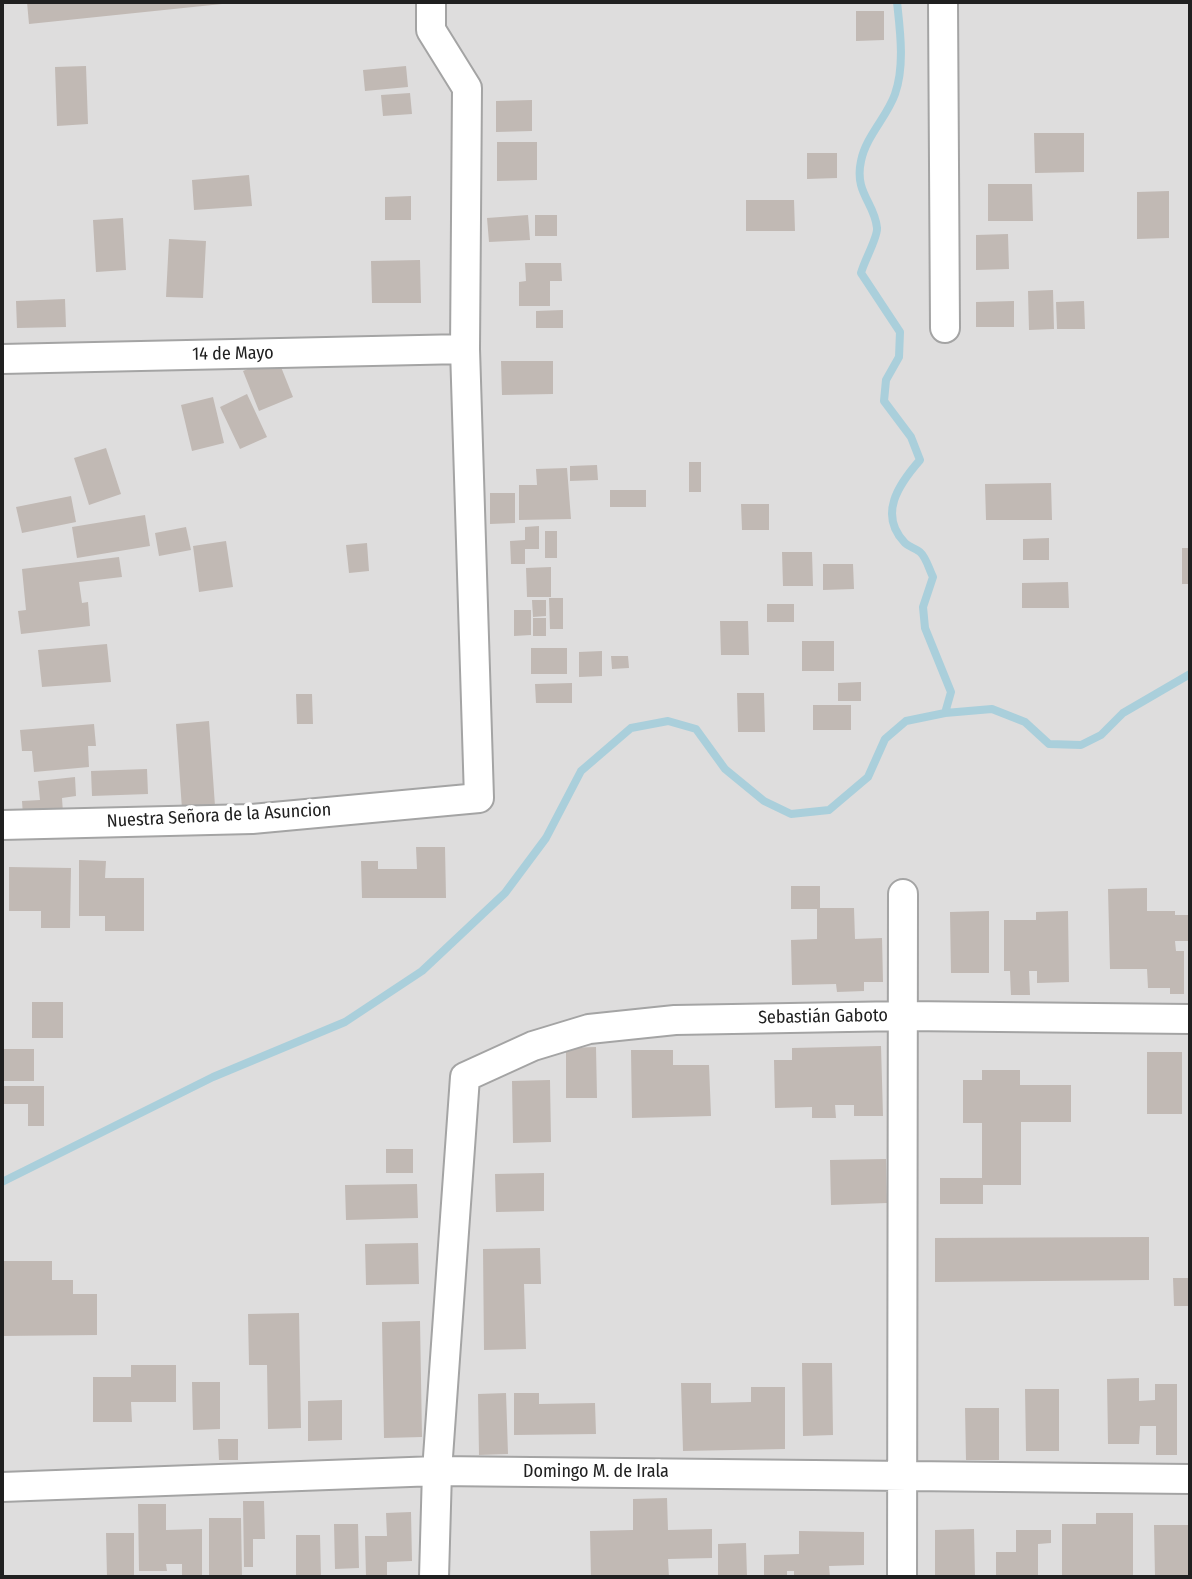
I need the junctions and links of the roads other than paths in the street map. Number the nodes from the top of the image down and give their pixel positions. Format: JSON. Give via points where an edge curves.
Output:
{"nodes":[{"id":1,"x":431,"y":2,"type":"edge"},
{"id":2,"x":943,"y":2,"type":"edge"},
{"id":3,"x":946,"y":328,"type":"dead end"},
{"id":4,"x":465,"y":349,"type":"junction"},
{"id":5,"x":2,"y":359,"type":"edge"},
{"id":6,"x":2,"y":825,"type":"edge"},
{"id":7,"x":903,"y":894,"type":"dead end"},
{"id":8,"x":905,"y":1016,"type":"junction"},
{"id":9,"x":1190,"y":1019,"type":"edge"},
{"id":10,"x":437,"y":1471,"type":"junction"},
{"id":11,"x":902,"y":1474,"type":"junction"},
{"id":12,"x":1190,"y":1479,"type":"edge"},
{"id":13,"x":2,"y":1487,"type":"edge"},
{"id":14,"x":434,"y":1577,"type":"edge"},
{"id":15,"x":902,"y":1577,"type":"edge"}],
"edges":[{"from":1,"to":4,"type":"street","via":[[431,30],[467,88]]},
{"from":2,"to":3,"type":"street"},
{"from":4,"to":5,"type":"street","name":"14 de Mayo"},
{"from":4,"to":6,"type":"street","name":"Nuestra Señora de la Asuncion","via":[[478,798],[252,818]]},
{"from":7,"to":8,"type":"street"},
{"from":8,"to":9,"type":"street","name":"Sebastián Gaboto"},
{"from":8,"to":10,"type":"street","name":"Sebastián Gaboto","via":[[675,1020],[589,1029],[533,1046],[465,1077]]},
{"from":8,"to":11,"type":"street"},
{"from":10,"to":11,"type":"street","name":"Domingo M. de Irala"},
{"from":10,"to":13,"type":"street","name":"Domingo M. de Irala"},
{"from":10,"to":14,"type":"street"},
{"from":11,"to":12,"type":"street","name":"Domingo M. de Irala"},
{"from":11,"to":15,"type":"street"}]}
